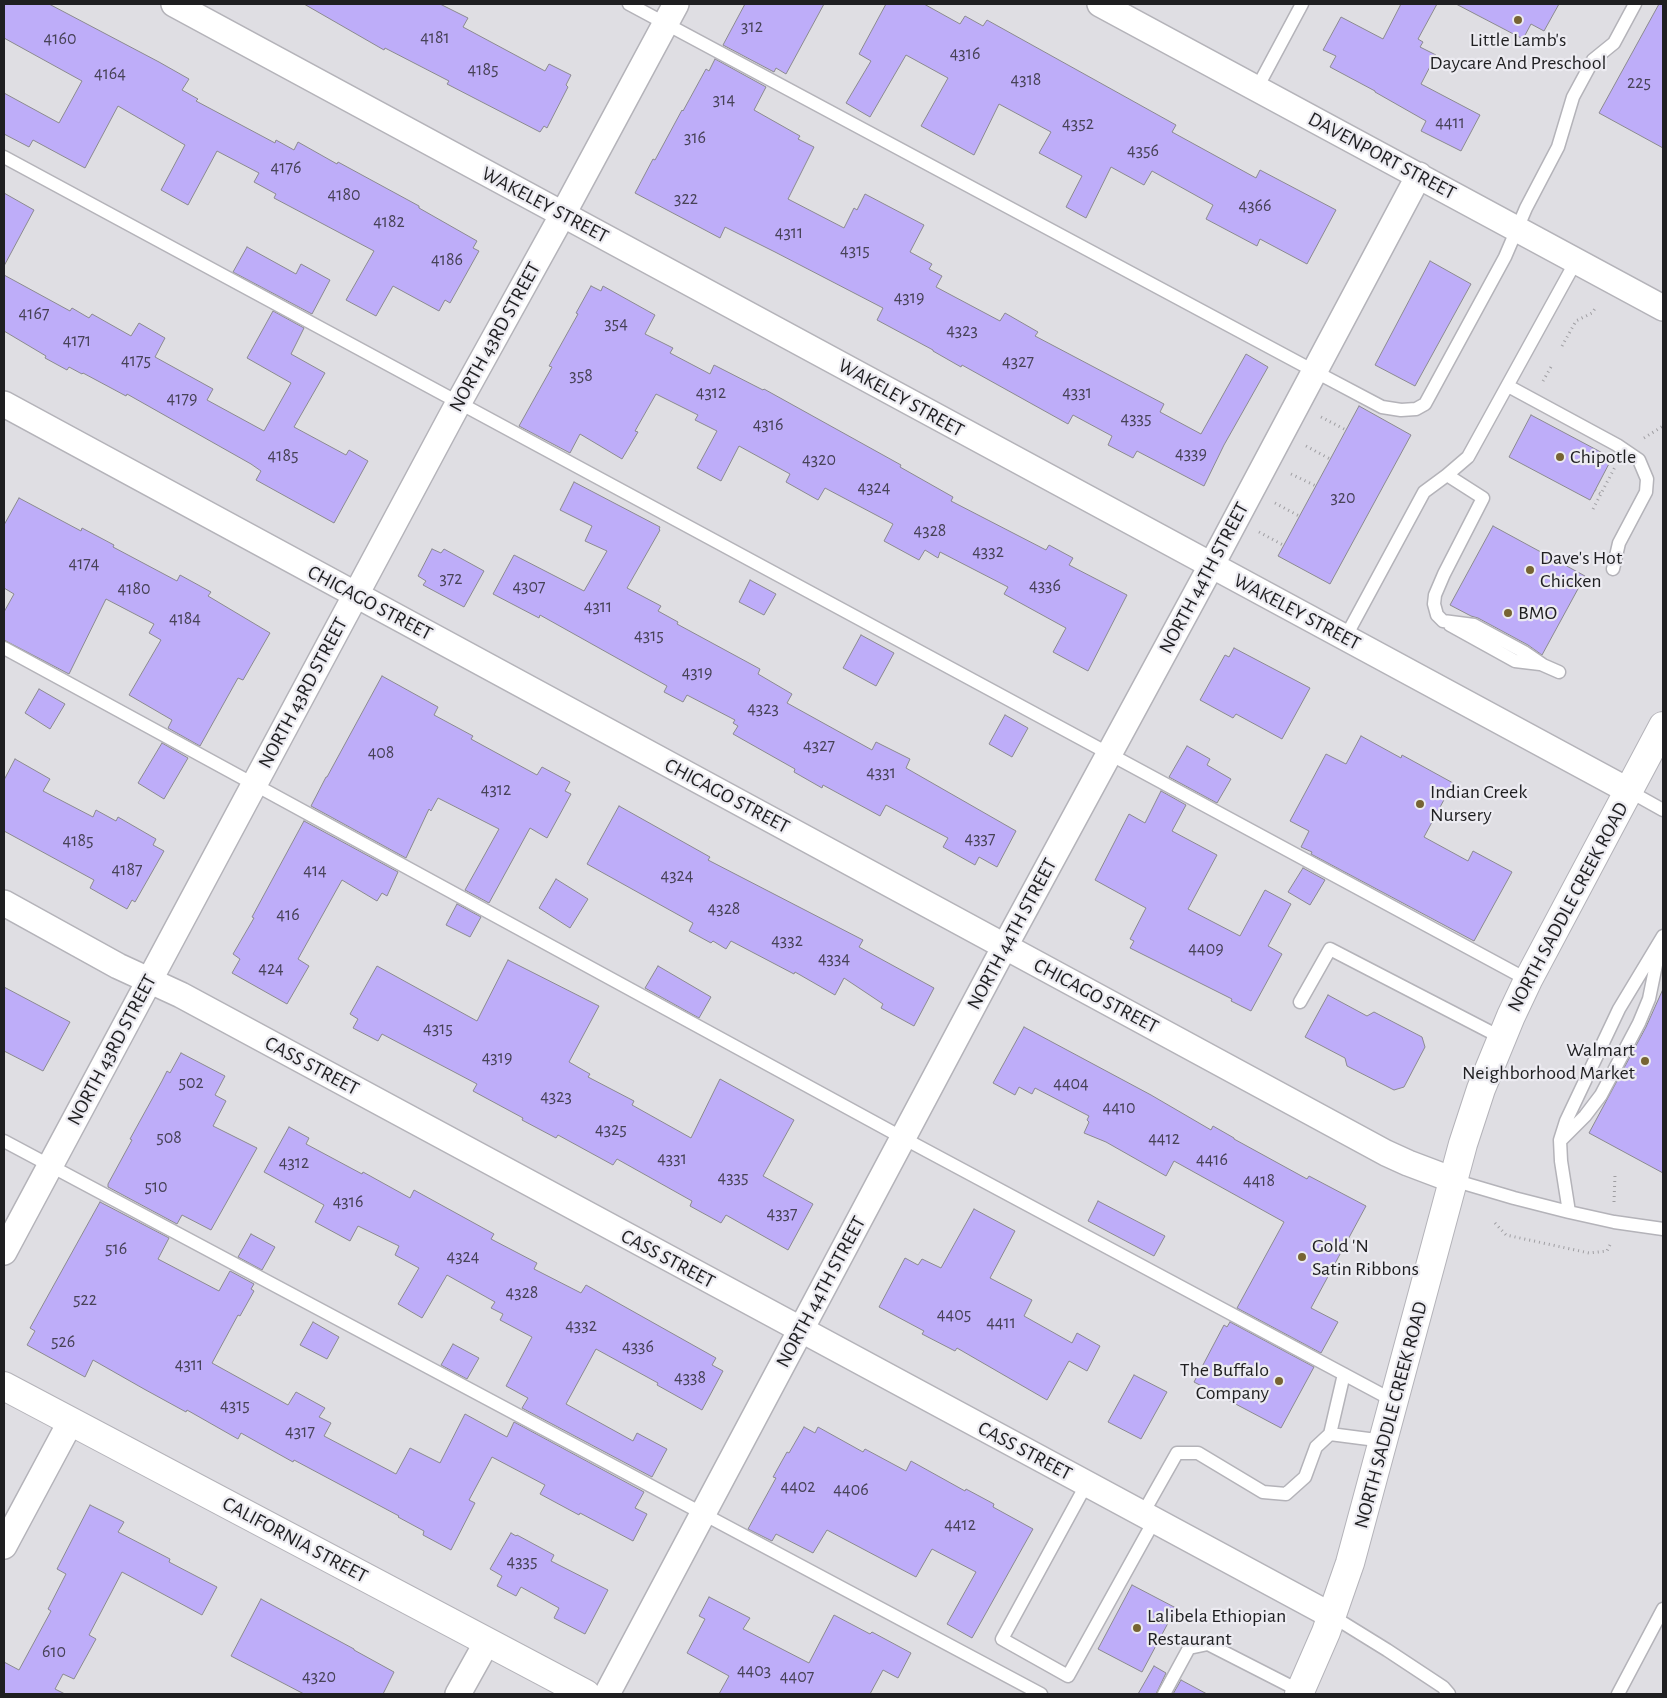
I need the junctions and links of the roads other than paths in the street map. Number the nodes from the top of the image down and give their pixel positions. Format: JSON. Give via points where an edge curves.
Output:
{"nodes":[{"id":1,"x":174,"y":4,"type":"edge"},
{"id":2,"x":629,"y":4,"type":"edge"},
{"id":3,"x":1100,"y":4,"type":"edge"},
{"id":4,"x":1302,"y":4,"type":"edge"},
{"id":5,"x":1635,"y":4,"type":"edge"},
{"id":6,"x":670,"y":14,"type":"edge"},
{"id":7,"x":1257,"y":88,"type":"junction"},
{"id":8,"x":4,"y":156,"type":"edge"},
{"id":9,"x":1419,"y":176,"type":"junction"},
{"id":10,"x":563,"y":214,"type":"junction"},
{"id":11,"x":1517,"y":229,"type":"junction"},
{"id":12,"x":1576,"y":261,"type":"junction"},
{"id":13,"x":1663,"y":308,"type":"edge"},
{"id":14,"x":1314,"y":372,"type":"junction"},
{"id":15,"x":1508,"y":386,"type":"junction"},
{"id":16,"x":459,"y":402,"type":"junction"},
{"id":17,"x":4,"y":404,"type":"edge"},
{"id":18,"x":1447,"y":476,"type":"junction"},
{"id":19,"x":1211,"y":566,"type":"junction"},
{"id":20,"x":1613,"y":569,"type":"dead end"},
{"id":21,"x":355,"y":595,"type":"junction"},
{"id":22,"x":1345,"y":638,"type":"junction"},
{"id":23,"x":4,"y":648,"type":"edge"},
{"id":24,"x":1559,"y":672,"type":"dead end"},
{"id":25,"x":1663,"y":726,"type":"edge"},
{"id":26,"x":1109,"y":754,"type":"junction"},
{"id":27,"x":254,"y":784,"type":"junction"},
{"id":28,"x":1629,"y":791,"type":"junction"},
{"id":29,"x":1663,"y":810,"type":"edge"},
{"id":30,"x":4,"y":903,"type":"edge"},
{"id":31,"x":1662,"y":938,"type":"edge"},
{"id":32,"x":1005,"y":946,"type":"junction"},
{"id":33,"x":149,"y":980,"type":"junction"},
{"id":34,"x":1528,"y":980,"type":"junction"},
{"id":35,"x":1300,"y":1002,"type":"dead end"},
{"id":36,"x":1502,"y":1038,"type":"junction"},
{"id":37,"x":903,"y":1138,"type":"junction"},
{"id":38,"x":1560,"y":1140,"type":"junction"},
{"id":39,"x":4,"y":1141,"type":"edge"},
{"id":40,"x":50,"y":1166,"type":"junction"},
{"id":41,"x":1453,"y":1180,"type":"junction"},
{"id":42,"x":1569,"y":1212,"type":"junction"},
{"id":43,"x":1663,"y":1229,"type":"edge"},
{"id":44,"x":4,"y":1252,"type":"edge"},
{"id":45,"x":800,"y":1331,"type":"junction"},
{"id":46,"x":1344,"y":1374,"type":"junction"},
{"id":47,"x":4,"y":1386,"type":"edge"},
{"id":48,"x":1394,"y":1401,"type":"junction"},
{"id":49,"x":70,"y":1421,"type":"junction"},
{"id":50,"x":1330,"y":1434,"type":"junction"},
{"id":51,"x":1384,"y":1441,"type":"junction"},
{"id":52,"x":1086,"y":1485,"type":"junction"},
{"id":53,"x":702,"y":1515,"type":"junction"},
{"id":54,"x":1148,"y":1518,"type":"junction"},
{"id":55,"x":4,"y":1546,"type":"edge"},
{"id":56,"x":1663,"y":1609,"type":"edge"},
{"id":57,"x":1332,"y":1616,"type":"junction"},
{"id":58,"x":487,"y":1642,"type":"junction"},
{"id":59,"x":1299,"y":1693,"type":"edge"},
{"id":60,"x":458,"y":1694,"type":"edge"},
{"id":61,"x":586,"y":1694,"type":"edge"},
{"id":62,"x":607,"y":1694,"type":"edge"},
{"id":63,"x":1040,"y":1694,"type":"edge"},
{"id":64,"x":1164,"y":1694,"type":"edge"},
{"id":65,"x":1449,"y":1694,"type":"edge"},
{"id":66,"x":1618,"y":1694,"type":"edge"}],
"edges":[{"from":1,"to":10,"type":"street","name":"WAKELEY STREET"},
{"from":2,"to":6,"type":"lane"},
{"from":3,"to":7,"type":"street","name":"DAVENPORT STREET"},
{"from":4,"to":7,"type":"lane"},
{"from":5,"to":11,"type":"lane","via":[[1614,43],[1593,60],[1573,97],[1558,147]]},
{"from":6,"to":10,"type":"street","name":"NORTH 43RD STREET"},
{"from":6,"to":14,"type":"lane"},
{"from":7,"to":9,"type":"street","name":"DAVENPORT STREET"},
{"from":8,"to":16,"type":"lane"},
{"from":9,"to":11,"type":"street","name":"DAVENPORT STREET"},
{"from":9,"to":14,"type":"street","name":"NORTH 44TH STREET"},
{"from":10,"to":16,"type":"street","name":"NORTH 43RD STREET"},
{"from":10,"to":19,"type":"street","name":"WAKELEY STREET"},
{"from":11,"to":12,"type":"street","name":"DAVENPORT STREET"},
{"from":11,"to":14,"type":"lane","via":[[1425,404],[1416,409],[1382,407]]},
{"from":12,"to":13,"type":"street","name":"DAVENPORT STREET"},
{"from":12,"to":15,"type":"lane"},
{"from":14,"to":19,"type":"street","name":"NORTH 44TH STREET"},
{"from":15,"to":18,"type":"lane","via":[[1468,458]]},
{"from":15,"to":20,"type":"lane","via":[[1639,460],[1647,479],[1646,492],[1618,543]]},
{"from":16,"to":21,"type":"street","name":"NORTH 43RD STREET"},
{"from":16,"to":26,"type":"lane"},
{"from":17,"to":21,"type":"street","name":"CHICAGO STREET"},
{"from":18,"to":22,"type":"lane","via":[[1424,492]]},
{"from":18,"to":24,"type":"lane","via":[[1483,498],[1435,595],[1437,615],[1443,622],[1474,626]]},
{"from":19,"to":22,"type":"street","name":"WAKELEY STREET"},
{"from":19,"to":26,"type":"street","name":"NORTH 44TH STREET"},
{"from":21,"to":27,"type":"street","name":"NORTH 43RD STREET"},
{"from":21,"to":32,"type":"street","name":"CHICAGO STREET"},
{"from":22,"to":28,"type":"street","name":"WAKELEY STREET"},
{"from":23,"to":27,"type":"lane"},
{"from":25,"to":28,"type":"main road","name":"NORTH SADDLE CREEK ROAD"},
{"from":26,"to":32,"type":"street","name":"NORTH 44TH STREET"},
{"from":26,"to":34,"type":"lane"},
{"from":27,"to":33,"type":"street","name":"NORTH 43RD STREET"},
{"from":27,"to":37,"type":"lane"},
{"from":28,"to":29,"type":"lane"},
{"from":28,"to":34,"type":"main road","name":"NORTH SADDLE CREEK ROAD"},
{"from":30,"to":33,"type":"street","name":"CASS STREET"},
{"from":31,"to":38,"type":"lane","via":[[1619,1009],[1571,1109]]},
{"from":31,"to":38,"type":"lane","via":[[1640,1023],[1601,1095]]},
{"from":32,"to":37,"type":"street","name":"NORTH 44TH STREET"},
{"from":32,"to":41,"type":"street","name":"CHICAGO STREET","via":[[1396,1158]]},
{"from":33,"to":40,"type":"street","name":"NORTH 43RD STREET"},
{"from":33,"to":45,"type":"street","name":"CASS STREET"},
{"from":34,"to":36,"type":"main road","name":"NORTH SADDLE CREEK ROAD"},
{"from":35,"to":36,"type":"lane","via":[[1330,949]]},
{"from":36,"to":41,"type":"main road","name":"NORTH SADDLE CREEK ROAD","via":[[1471,1118]]},
{"from":37,"to":45,"type":"street","name":"NORTH 44TH STREET"},
{"from":37,"to":46,"type":"lane"},
{"from":38,"to":42,"type":"lane"},
{"from":39,"to":40,"type":"lane"},
{"from":40,"to":44,"type":"street","name":"NORTH 43RD STREET"},
{"from":40,"to":53,"type":"lane"},
{"from":41,"to":42,"type":"lane"},
{"from":41,"to":48,"type":"main road","name":"NORTH SADDLE CREEK ROAD"},
{"from":42,"to":43,"type":"lane"},
{"from":45,"to":52,"type":"street","name":"CASS STREET"},
{"from":45,"to":53,"type":"street","name":"NORTH 44TH STREET"},
{"from":46,"to":48,"type":"lane"},
{"from":46,"to":50,"type":"lane"},
{"from":47,"to":49,"type":"main road","name":"CALIFORNIA STREET"},
{"from":48,"to":51,"type":"main road","name":"NORTH SADDLE CREEK ROAD"},
{"from":49,"to":55,"type":"street"},
{"from":49,"to":58,"type":"main road","name":"CALIFORNIA STREET"},
{"from":50,"to":51,"type":"lane"},
{"from":50,"to":54,"type":"lane","via":[[1316,1447],[1305,1477],[1286,1494],[1263,1492],[1198,1453],[1177,1453]]},
{"from":51,"to":57,"type":"main road","name":"NORTH SADDLE CREEK ROAD"},
{"from":52,"to":54,"type":"street","name":"CASS STREET"},
{"from":52,"to":54,"type":"lane","via":[[1002,1639],[1068,1676]]},
{"from":53,"to":62,"type":"street","name":"NORTH 44TH STREET"},
{"from":53,"to":63,"type":"lane"},
{"from":54,"to":57,"type":"street","name":"CASS STREET"},
{"from":56,"to":66,"type":"lane"},
{"from":57,"to":59,"type":"main road","name":"NORTH SADDLE CREEK ROAD"},
{"from":57,"to":65,"type":"lane"},
{"from":58,"to":60,"type":"street"},
{"from":58,"to":61,"type":"main road","name":"CALIFORNIA STREET"},
{"from":59,"to":64,"type":"lane","via":[[1208,1644],[1189,1648]]}]}
